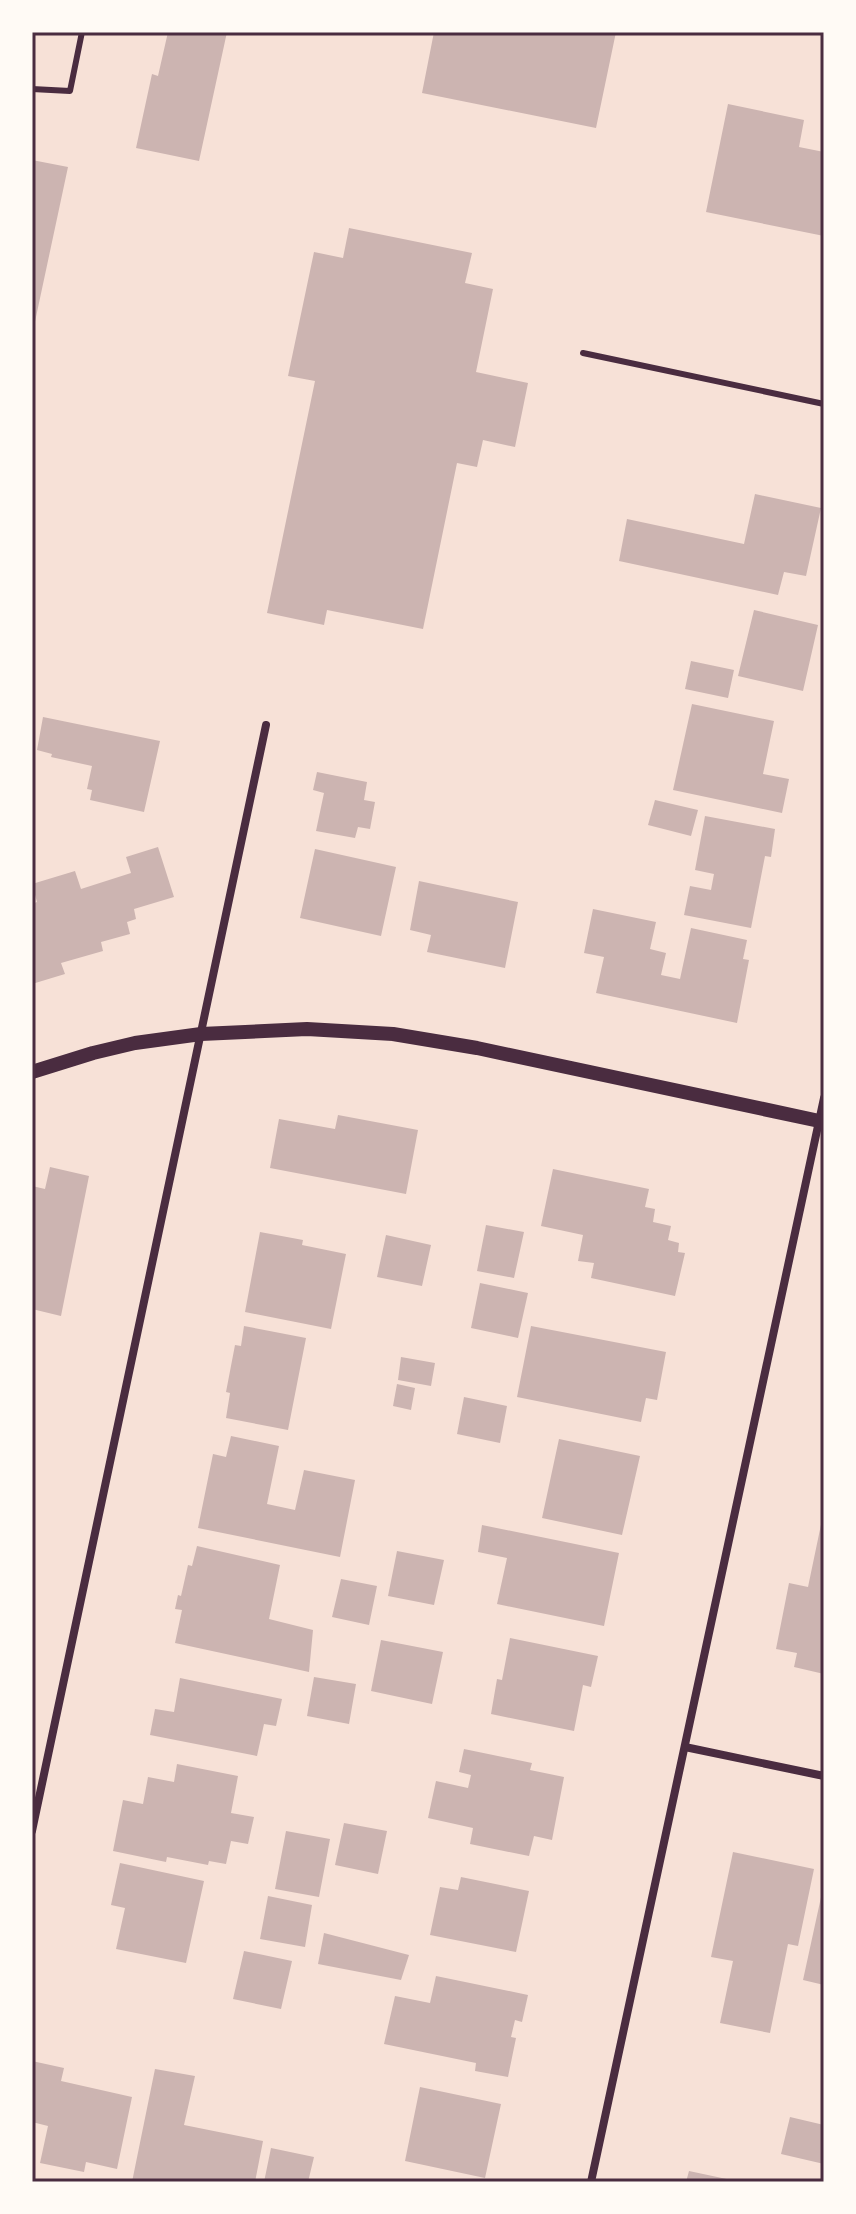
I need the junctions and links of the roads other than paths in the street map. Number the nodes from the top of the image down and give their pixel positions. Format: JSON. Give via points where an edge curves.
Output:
{"nodes":[{"id":1,"x":82,"y":32,"type":"edge"},
{"id":2,"x":32,"y":89,"type":"edge"},
{"id":3,"x":583,"y":353,"type":"dead end"},
{"id":4,"x":824,"y":404,"type":"edge"},
{"id":5,"x":266,"y":725,"type":"dead end"},
{"id":6,"x":201,"y":1034,"type":"junction"},
{"id":7,"x":32,"y":1072,"type":"edge"},
{"id":8,"x":824,"y":1098,"type":"edge"},
{"id":9,"x":822,"y":1122,"type":"edge"},
{"id":10,"x":685,"y":1747,"type":"junction"},
{"id":11,"x":824,"y":1776,"type":"edge"},
{"id":12,"x":32,"y":1831,"type":"edge"},
{"id":13,"x":591,"y":2182,"type":"edge"}],
"edges":[{"from":1,"to":2,"type":"lane","via":[[70,91]]},
{"from":3,"to":4,"type":"lane"},
{"from":5,"to":6,"type":"street"},
{"from":6,"to":7,"type":"street","via":[[135,1043]]},
{"from":6,"to":9,"type":"street","via":[[307,1029],[393,1034]]},
{"from":6,"to":12,"type":"street"},
{"from":8,"to":9,"type":"street"},
{"from":9,"to":10,"type":"street"},
{"from":10,"to":11,"type":"street"},
{"from":10,"to":13,"type":"street"}]}
